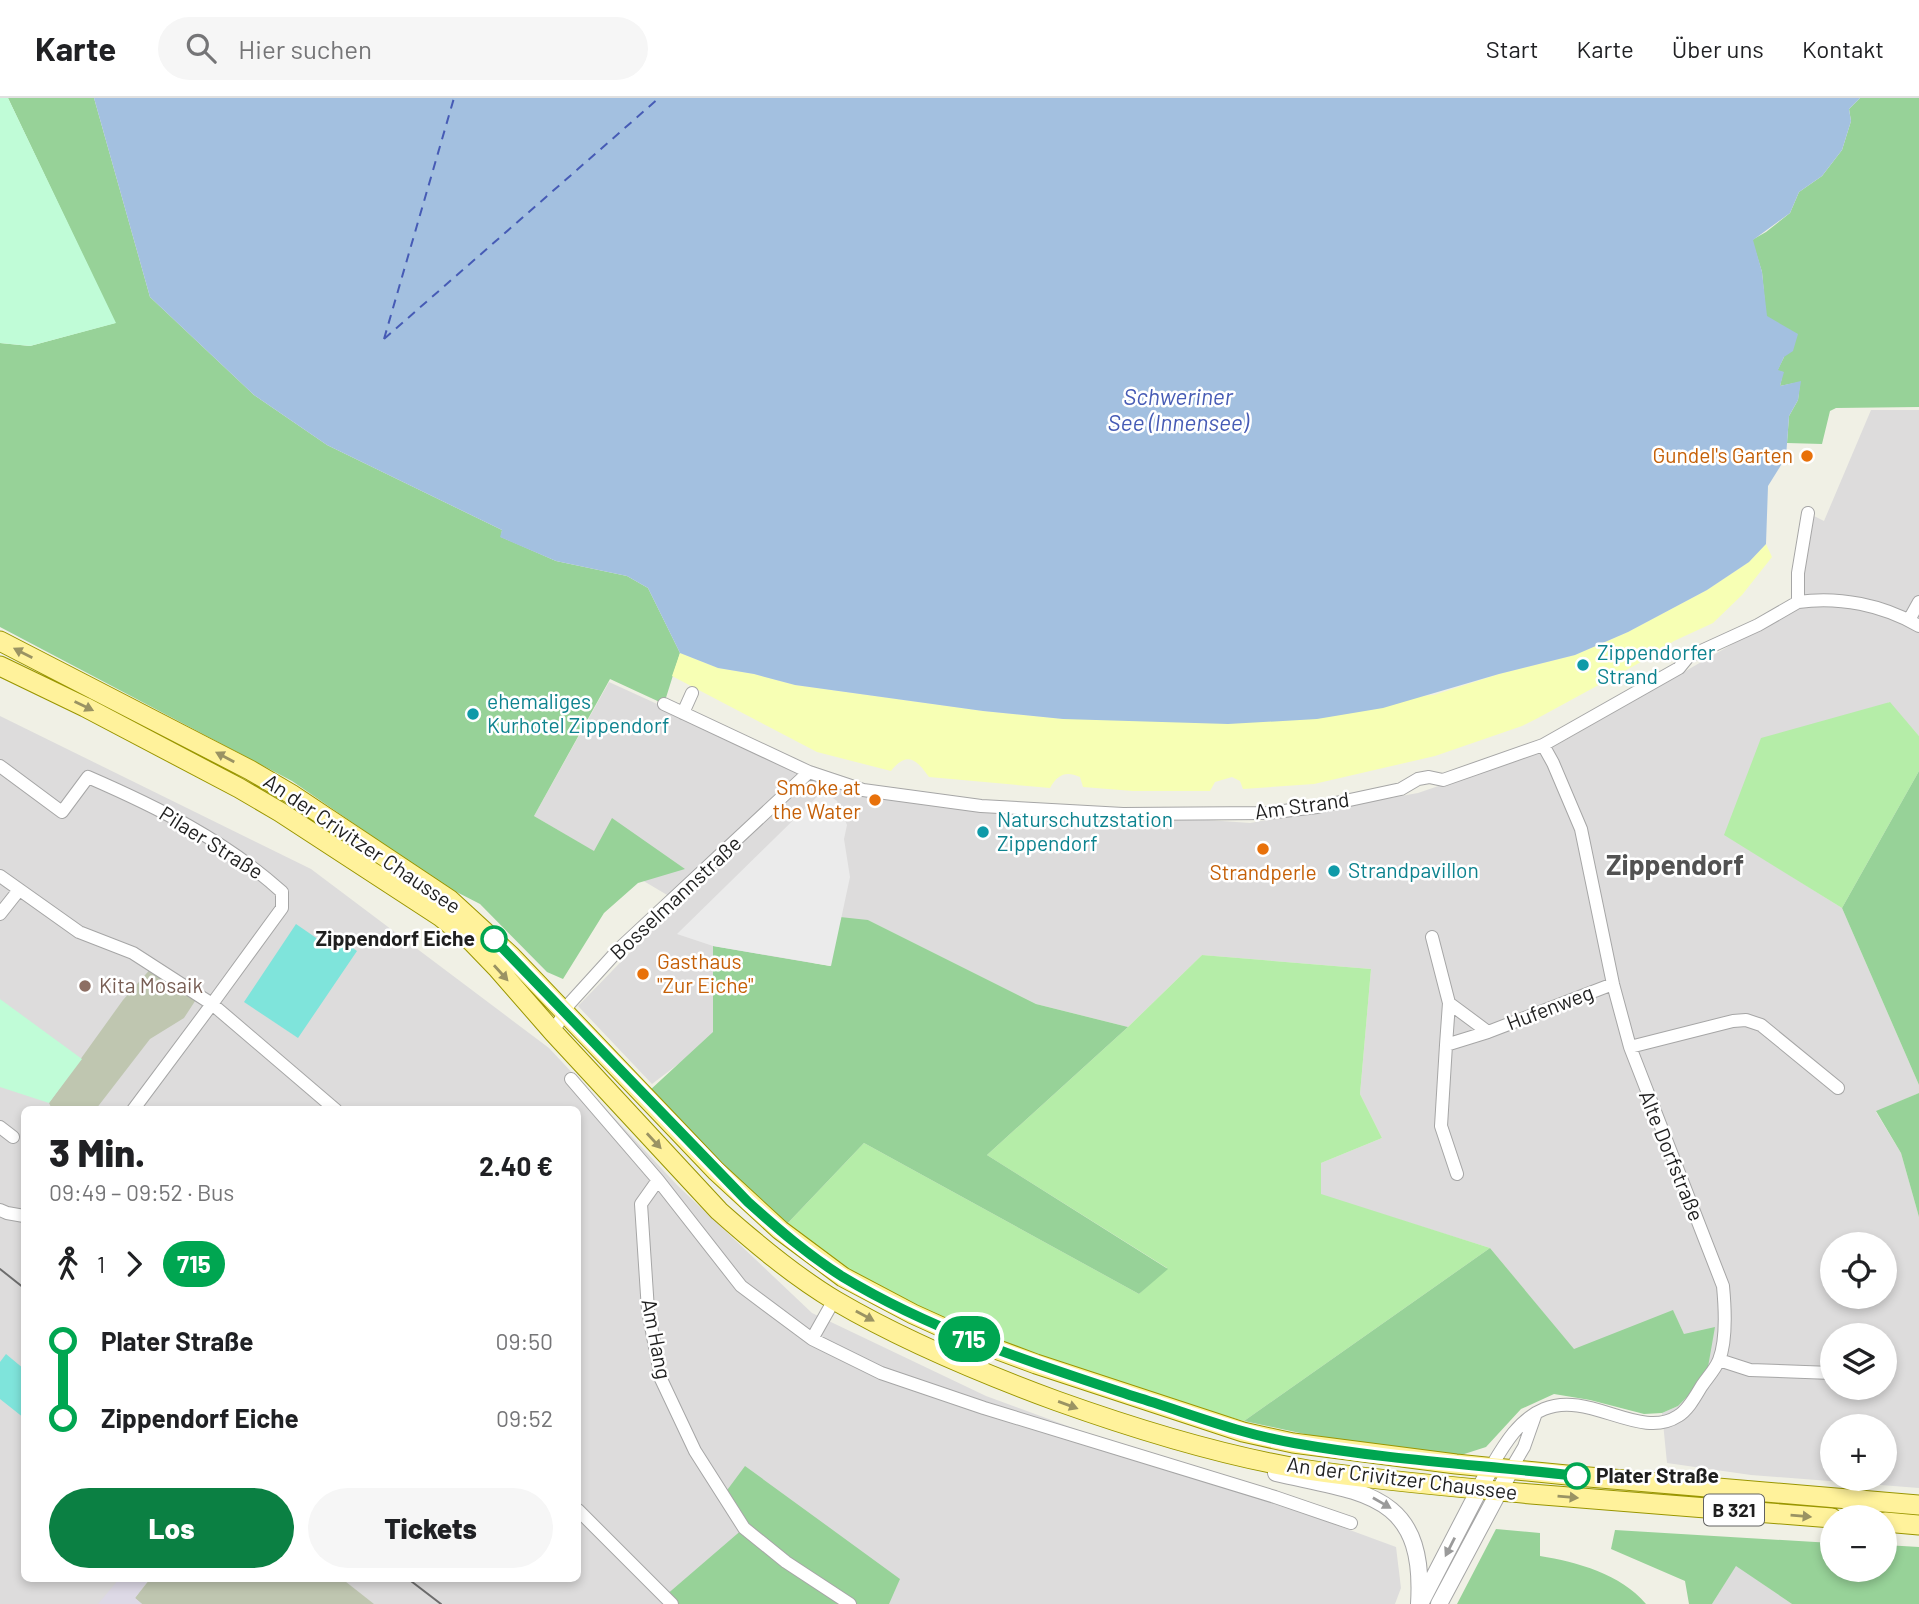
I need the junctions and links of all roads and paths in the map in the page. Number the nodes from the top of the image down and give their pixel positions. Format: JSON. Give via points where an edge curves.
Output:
{"nodes":[{"id":1,"x":1808,"y":513,"type":"dead end"},
{"id":2,"x":1798,"y":602,"type":"junction"},
{"id":3,"x":1919,"y":602,"type":"edge"},
{"id":4,"x":1914,"y":623,"type":"edge"},
{"id":5,"x":0,"y":641,"type":"edge"},
{"id":6,"x":0,"y":666,"type":"edge"},
{"id":7,"x":692,"y":693,"type":"dead end"},
{"id":8,"x":664,"y":704,"type":"dead end"},
{"id":9,"x":683,"y":713,"type":"junction"},
{"id":10,"x":1543,"y":745,"type":"junction"},
{"id":11,"x":0,"y":766,"type":"edge"},
{"id":12,"x":809,"y":772,"type":"junction"},
{"id":13,"x":0,"y":876,"type":"edge"},
{"id":14,"x":19,"y":890,"type":"junction"},
{"id":15,"x":0,"y":914,"type":"edge"},
{"id":16,"x":1432,"y":937,"type":"dead end"},
{"id":17,"x":1613,"y":984,"type":"junction"},
{"id":18,"x":1450,"y":1003,"type":"junction"},
{"id":19,"x":212,"y":1004,"type":"junction"},
{"id":20,"x":564,"y":1012,"type":"junction"},
{"id":21,"x":553,"y":1032,"type":"junction"},
{"id":22,"x":1488,"y":1032,"type":"junction"},
{"id":23,"x":1446,"y":1045,"type":"junction"},
{"id":24,"x":1630,"y":1047,"type":"junction"},
{"id":25,"x":571,"y":1079,"type":"dead end"},
{"id":26,"x":1838,"y":1088,"type":"dead end"},
{"id":27,"x":136,"y":1106,"type":"edge"},
{"id":28,"x":331,"y":1106,"type":"edge"},
{"id":29,"x":0,"y":1127,"type":"edge"},
{"id":30,"x":13,"y":1137,"type":"dead end"},
{"id":31,"x":1457,"y":1174,"type":"dead end"},
{"id":32,"x":658,"y":1180,"type":"junction"},
{"id":33,"x":0,"y":1210,"type":"edge"},
{"id":34,"x":21,"y":1215,"type":"edge"},
{"id":35,"x":834,"y":1300,"type":"junction"},
{"id":36,"x":812,"y":1339,"type":"junction"},
{"id":37,"x":1719,"y":1360,"type":"junction"},
{"id":38,"x":1810,"y":1372,"type":"junction"},
{"id":39,"x":1820,"y":1372,"type":"edge"},
{"id":40,"x":1820,"y":1377,"type":"edge"},
{"id":41,"x":1536,"y":1413,"type":"junction"},
{"id":42,"x":1107,"y":1419,"type":"junction"},
{"id":43,"x":1491,"y":1467,"type":"junction"},
{"id":44,"x":1511,"y":1469,"type":"junction"},
{"id":45,"x":1480,"y":1489,"type":"junction"},
{"id":46,"x":1500,"y":1491,"type":"junction"},
{"id":47,"x":1919,"y":1505,"type":"edge"},
{"id":48,"x":581,"y":1513,"type":"edge"},
{"id":49,"x":1820,"y":1517,"type":"edge"},
{"id":50,"x":1351,"y":1523,"type":"dead end"},
{"id":51,"x":1897,"y":1523,"type":"edge"},
{"id":52,"x":1919,"y":1525,"type":"edge"},
{"id":53,"x":672,"y":1604,"type":"edge"},
{"id":54,"x":850,"y":1604,"type":"edge"},
{"id":55,"x":1420,"y":1604,"type":"edge"},
{"id":56,"x":1439,"y":1604,"type":"edge"}],
"edges":[{"from":1,"to":2,"type":"street"},
{"from":2,"to":4,"type":"street","via":[[1850,602]]},
{"from":2,"to":10,"type":"street","name":"Am Strand","via":[[1688,657],[1679,668]]},
{"from":3,"to":4,"type":"street"},
{"from":20,"to":5,"type":"main road","name":"An der Crivitzer Chaussee","number":"B 321","one_way":true,"via":[[450,900],[291,794]]},
{"from":6,"to":21,"type":"main road","name":"An der Crivitzer Chaussee","number":"B 321","one_way":true,"via":[[239,788],[441,918],[498,969]]},
{"from":7,"to":9,"type":"street"},
{"from":8,"to":9,"type":"street","name":"Am Strand"},
{"from":9,"to":12,"type":"street","name":"Am Strand"},
{"from":10,"to":12,"type":"street","name":"Am Strand","via":[[1443,780],[1429,777],[1401,789],[1267,813],[1123,814],[981,806],[863,790]]},
{"from":10,"to":17,"type":"street","name":"Alte Dorfstraße","via":[[1579,822]]},
{"from":11,"to":19,"type":"street","name":"Pilaer Straße","via":[[62,811],[88,777],[129,795],[188,825],[259,871],[282,892],[282,908]]},
{"from":12,"to":20,"type":"street","name":"Bosselmannstraße","via":[[620,948]]},
{"from":13,"to":14,"type":"street"},
{"from":14,"to":15,"type":"street"},
{"from":14,"to":19,"type":"street","via":[[79,932],[133,953]]},
{"from":16,"to":18,"type":"street"},
{"from":17,"to":22,"type":"street","name":"Hufenweg"},
{"from":17,"to":24,"type":"street","name":"Alte Dorfstraße"},
{"from":18,"to":22,"type":"street","name":"Hufenweg"},
{"from":18,"to":23,"type":"street"},
{"from":19,"to":27,"type":"street"},
{"from":19,"to":28,"type":"street"},
{"from":20,"to":21,"type":"street","name":"Bosselmannstraße"},
{"from":20,"to":43,"type":"main road","name":"An der Crivitzer Chaussee","number":"B 321","via":[[716,1171],[780,1230],[843,1276],[913,1314],[1036,1364],[1255,1435],[1333,1450]]},
{"from":21,"to":35,"type":"main road","name":"An der Crivitzer Chaussee","number":"B 321","one_way":true,"via":[[719,1211]]},
{"from":22,"to":23,"type":"street","name":"Hufenweg"},
{"from":23,"to":31,"type":"street","via":[[1441,1126]]},
{"from":24,"to":26,"type":"street","via":[[1733,1021],[1752,1021]]},
{"from":24,"to":37,"type":"street","name":"Alte Dorfstraße","via":[[1723,1286]]},
{"from":25,"to":32,"type":"street"},
{"from":29,"to":30,"type":"street"},
{"from":32,"to":36,"type":"street","name":"An der Crivitzer Chaussee","via":[[741,1286]]},
{"from":32,"to":54,"type":"street","name":"Am Hang","via":[[640,1204],[648,1310],[661,1379],[695,1451],[744,1528]]},
{"from":33,"to":34,"type":"street"},
{"from":35,"to":36,"type":"street"},
{"from":35,"to":42,"type":"main road","name":"An der Crivitzer Chaussee","number":"B 321","one_way":true,"via":[[979,1372]]},
{"from":36,"to":50,"type":"street","name":"An der Crivitzer Chaussee","via":[[881,1373]]},
{"from":37,"to":38,"type":"street","via":[[1750,1370]]},
{"from":37,"to":41,"type":"street","name":"Alte Dorfstraße","via":[[1685,1409],[1670,1421],[1642,1422],[1575,1404]]},
{"from":38,"to":39,"type":"street"},
{"from":38,"to":40,"type":"street"},
{"from":41,"to":43,"type":"street","name":"Alte Dorfstraße","via":[[1513,1434]]},
{"from":41,"to":44,"type":"street"},
{"from":42,"to":45,"type":"main road","name":"An der Crivitzer Chaussee","number":"B 321","via":[[1257,1460]]},
{"from":42,"to":55,"type":"street","number":"B 321","one_way":true,"via":[[1181,1448],[1363,1493],[1394,1510],[1418,1561]]},
{"from":43,"to":44,"type":"main road","name":"An der Crivitzer Chaussee","number":"B 321"},
{"from":43,"to":45,"type":"street"},
{"from":44,"to":46,"type":"street"},
{"from":44,"to":47,"type":"main road","name":"An der Crivitzer Chaussee","number":"B 321"},
{"from":45,"to":46,"type":"main road","name":"An der Crivitzer Chaussee","number":"B 321"},
{"from":45,"to":55,"type":"street","one_way":true},
{"from":46,"to":49,"type":"main road","name":"An der Crivitzer Chaussee","number":"B 321","one_way":true},
{"from":46,"to":56,"type":"street"},
{"from":48,"to":53,"type":"street"},
{"from":51,"to":52,"type":"main road"}]}
